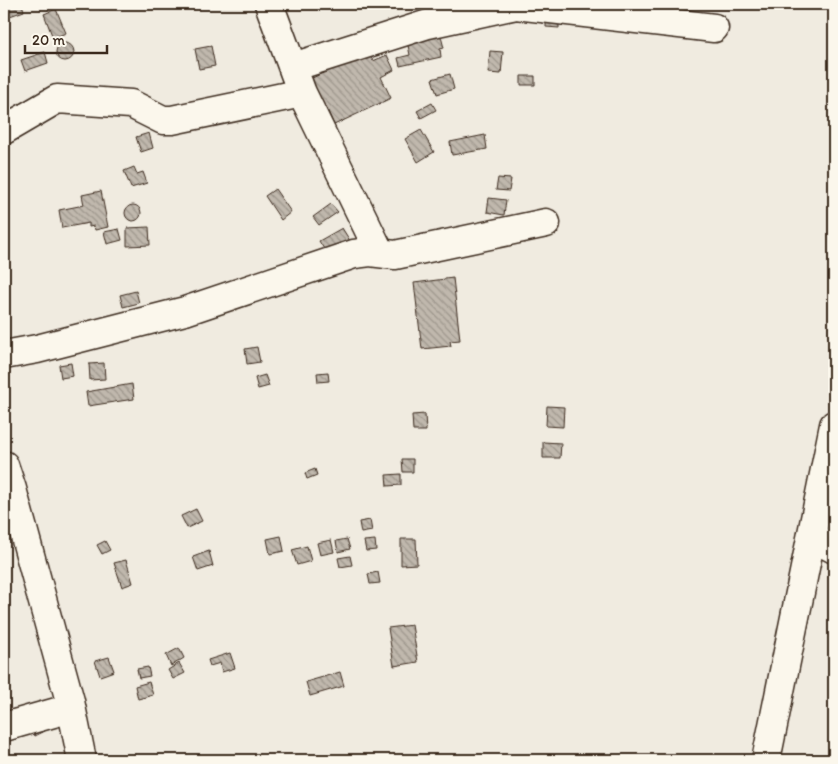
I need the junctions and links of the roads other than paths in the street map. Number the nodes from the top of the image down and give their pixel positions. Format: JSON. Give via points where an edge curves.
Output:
{"nodes":[{"id":1,"x":269,"y":4,"type":"edge"},
{"id":2,"x":714,"y":28,"type":"dead end"},
{"id":3,"x":293,"y":67,"type":"junction"},
{"id":4,"x":302,"y":94,"type":"junction"},
{"id":5,"x":4,"y":130,"type":"edge"},
{"id":6,"x":546,"y":223,"type":"dead end"},
{"id":7,"x":380,"y":253,"type":"junction"},
{"id":8,"x":4,"y":355,"type":"edge"},
{"id":9,"x":834,"y":425,"type":"edge"},
{"id":10,"x":4,"y":465,"type":"edge"},
{"id":11,"x":823,"y":543,"type":"edge"},
{"id":12,"x":71,"y":708,"type":"junction"},
{"id":13,"x":4,"y":727,"type":"edge"},
{"id":14,"x":82,"y":760,"type":"edge"},
{"id":15,"x":766,"y":760,"type":"edge"}],
"edges":[{"from":1,"to":3,"type":"street"},
{"from":2,"to":3,"type":"street","via":[[516,5],[428,24]]},
{"from":3,"to":4,"type":"street"},
{"from":4,"to":5,"type":"street","via":[[172,120],[163,120],[131,104],[57,99]]},
{"from":4,"to":7,"type":"street"},
{"from":6,"to":7,"type":"street","via":[[395,255]]},
{"from":7,"to":8,"type":"street","via":[[354,254],[185,311]]},
{"from":9,"to":11,"type":"street"},
{"from":10,"to":12,"type":"street"},
{"from":11,"to":15,"type":"street"},
{"from":12,"to":13,"type":"street"},
{"from":12,"to":14,"type":"street"}]}
